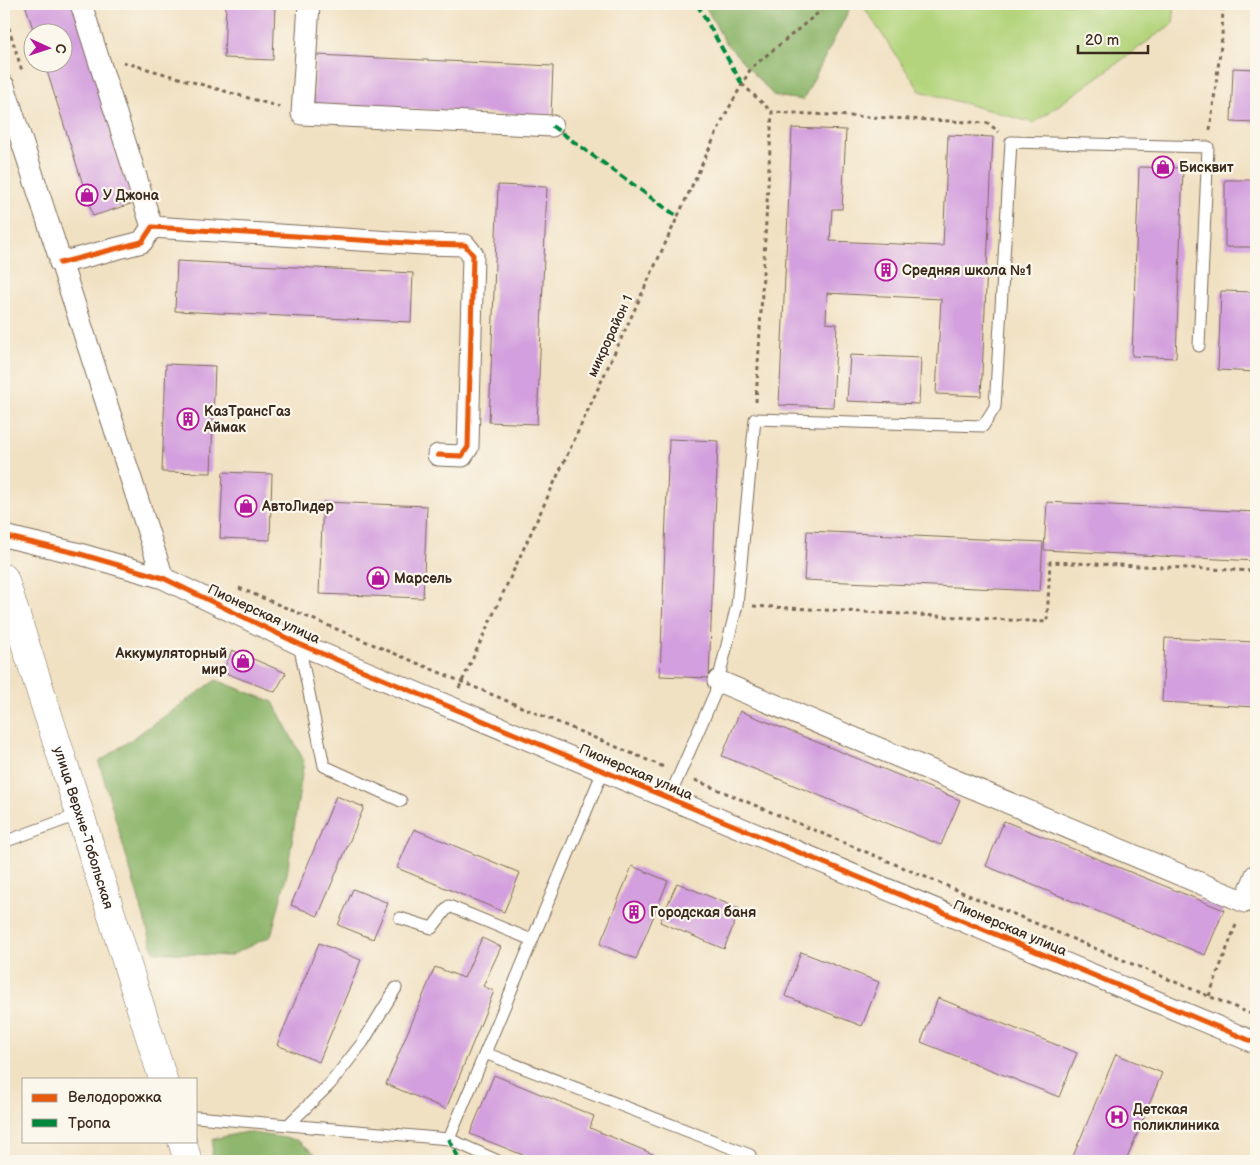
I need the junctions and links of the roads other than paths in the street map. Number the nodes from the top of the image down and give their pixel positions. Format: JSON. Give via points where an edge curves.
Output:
{"nodes":[{"id":1,"x":81,"y":4,"type":"edge"},
{"id":2,"x":309,"y":4,"type":"edge"},
{"id":3,"x":4,"y":86,"type":"edge"},
{"id":4,"x":552,"y":126,"type":"dead end"},
{"id":5,"x":152,"y":227,"type":"junction"},
{"id":6,"x":60,"y":263,"type":"junction"},
{"id":7,"x":1199,"y":346,"type":"dead end"},
{"id":8,"x":438,"y":455,"type":"dead end"},
{"id":9,"x":4,"y":536,"type":"edge"},
{"id":10,"x":4,"y":578,"type":"edge"},
{"id":11,"x":163,"y":578,"type":"junction"},
{"id":12,"x":299,"y":644,"type":"junction"},
{"id":13,"x":718,"y":681,"type":"junction"},
{"id":14,"x":603,"y":770,"type":"junction"},
{"id":15,"x":668,"y":798,"type":"junction"},
{"id":16,"x":401,"y":801,"type":"dead end"},
{"id":17,"x":80,"y":814,"type":"junction"},
{"id":18,"x":4,"y":842,"type":"edge"},
{"id":19,"x":1256,"y":875,"type":"edge"},
{"id":20,"x":400,"y":918,"type":"dead end"},
{"id":21,"x":532,"y":940,"type":"junction"},
{"id":22,"x":396,"y":988,"type":"dead end"},
{"id":23,"x":1256,"y":1043,"type":"edge"},
{"id":24,"x":485,"y":1053,"type":"junction"},
{"id":25,"x":163,"y":1078,"type":"edge"},
{"id":26,"x":198,"y":1117,"type":"edge"},
{"id":27,"x":288,"y":1125,"type":"junction"},
{"id":28,"x":449,"y":1139,"type":"junction"},
{"id":29,"x":182,"y":1142,"type":"edge"},
{"id":30,"x":750,"y":1155,"type":"dead end"},
{"id":31,"x":188,"y":1161,"type":"edge"},
{"id":32,"x":498,"y":1161,"type":"edge"}],
"edges":[{"from":1,"to":5,"type":"street"},
{"from":2,"to":4,"type":"street","via":[[302,114]]},
{"from":3,"to":6,"type":"street"},
{"from":5,"to":6,"type":"street","via":[[142,242]]},
{"from":5,"to":8,"type":"street","via":[[464,245],[473,255],[468,446],[462,456]]},
{"from":6,"to":11,"type":"street"},
{"from":7,"to":13,"type":"lane","via":[[1208,147],[1011,142],[995,407],[983,426],[755,420],[737,605]]},
{"from":9,"to":11,"type":"street","name":"Пионерская улица"},
{"from":10,"to":17,"type":"street","name":"улица Верхне-Тобольская"},
{"from":11,"to":12,"type":"street","name":"Пионерская улица"},
{"from":12,"to":14,"type":"street","name":"Пионерская улица"},
{"from":12,"to":16,"type":"lane","via":[[324,766]]},
{"from":13,"to":15,"type":"lane"},
{"from":13,"to":19,"type":"street","via":[[1245,902]]},
{"from":14,"to":15,"type":"street","name":"Пионерская улица"},
{"from":14,"to":21,"type":"lane"},
{"from":15,"to":23,"type":"street","name":"Пионерская улица"},
{"from":17,"to":18,"type":"lane"},
{"from":17,"to":25,"type":"street","name":"улица Верхне-Тобольская"},
{"from":20,"to":21,"type":"lane","via":[[432,928],[449,906]]},
{"from":21,"to":24,"type":"lane"},
{"from":22,"to":27,"type":"lane","via":[[363,1042],[330,1084]]},
{"from":24,"to":28,"type":"lane"},
{"from":24,"to":30,"type":"lane"},
{"from":26,"to":27,"type":"lane"},
{"from":27,"to":28,"type":"lane"},
{"from":28,"to":32,"type":"lane"},
{"from":29,"to":31,"type":"street"}]}
